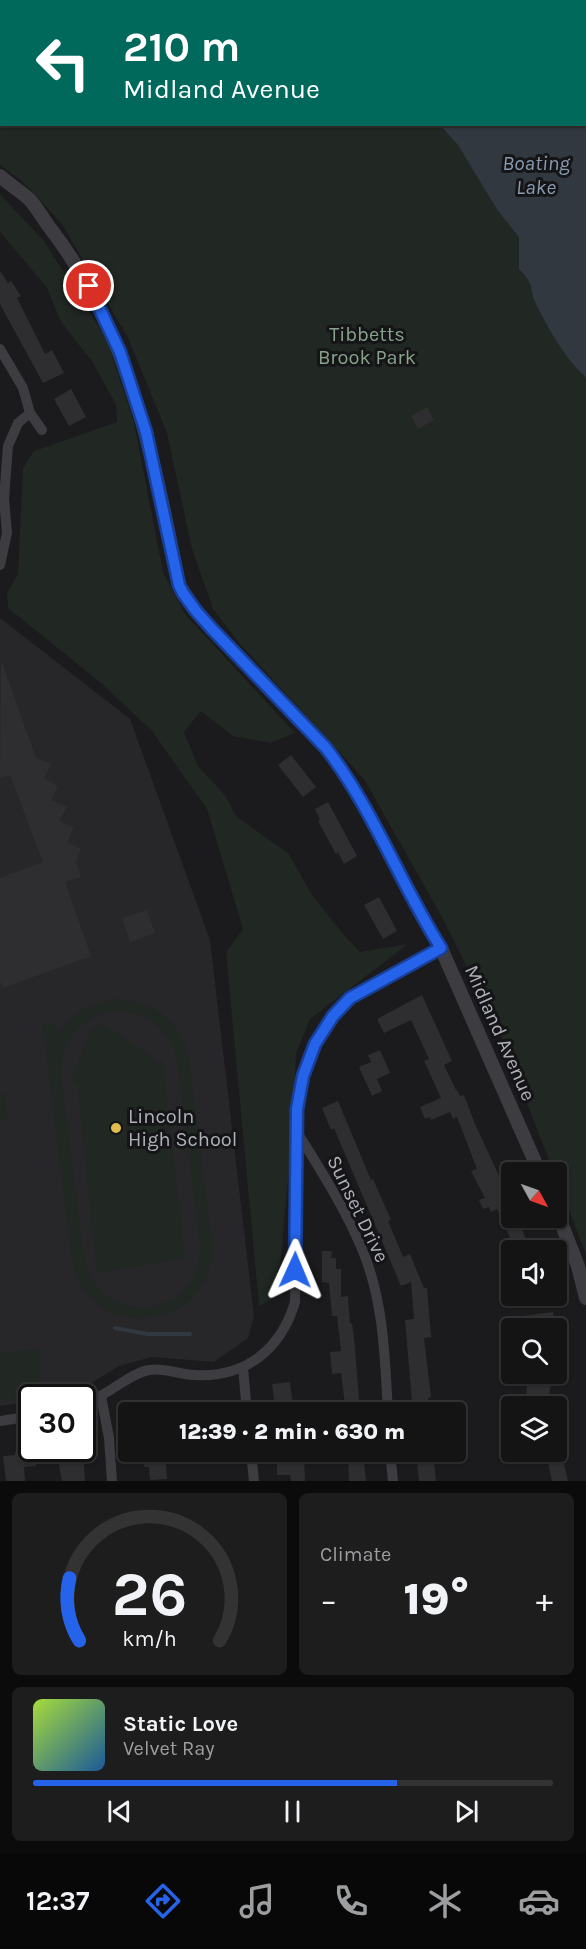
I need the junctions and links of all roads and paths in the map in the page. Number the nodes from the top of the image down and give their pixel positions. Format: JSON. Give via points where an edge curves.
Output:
{"nodes":[{"id":1,"x":0,"y":176,"type":"edge"},
{"id":2,"x":0,"y":349,"type":"edge"},
{"id":3,"x":30,"y":413,"type":"junction"},
{"id":4,"x":42,"y":430,"type":"dead end"},
{"id":5,"x":0,"y":565,"type":"edge"},
{"id":6,"x":441,"y":948,"type":"junction"},
{"id":7,"x":297,"y":1132,"type":"junction"},
{"id":8,"x":535,"y":1162,"type":"edge"},
{"id":9,"x":563,"y":1228,"type":"edge"},
{"id":10,"x":586,"y":1298,"type":"edge"},
{"id":11,"x":243,"y":1367,"type":"junction"},
{"id":12,"x":101,"y":1396,"type":"junction"},
{"id":13,"x":96,"y":1398,"type":"edge"},
{"id":14,"x":247,"y":1402,"type":"edge"},
{"id":15,"x":386,"y":1402,"type":"edge"},
{"id":16,"x":18,"y":1418,"type":"edge"},
{"id":17,"x":0,"y":1421,"type":"edge"},
{"id":18,"x":252,"y":1462,"type":"edge"},
{"id":19,"x":391,"y":1462,"type":"edge"},
{"id":20,"x":112,"y":1481,"type":"edge"},
{"id":21,"x":254,"y":1481,"type":"edge"},
{"id":22,"x":393,"y":1481,"type":"edge"}],
"edges":[{"from":1,"to":6,"type":"street","name":"Midland Avenue","via":[[30,200],[65,247],[89,286],[120,352],[146,432],[183,593],[340,766]]},
{"from":2,"to":3,"type":"street","via":[[23,388]]},
{"from":3,"to":4,"type":"street"},
{"from":3,"to":5,"type":"street","via":[[18,423],[8,446],[4,499],[7,533]]},
{"from":6,"to":7,"type":"street","via":[[350,998],[333,1016],[315,1044],[303,1076]]},
{"from":6,"to":8,"type":"street","name":"Midland Avenue"},
{"from":7,"to":11,"type":"street","via":[[295,1302],[280,1335],[256,1360]]},
{"from":7,"to":15,"type":"street","name":"Sunset Drive","via":[[327,1180],[370,1273],[383,1334]]},
{"from":9,"to":10,"type":"street"},
{"from":11,"to":12,"type":"street","via":[[217,1375],[195,1376],[151,1369]]},
{"from":11,"to":14,"type":"street"},
{"from":12,"to":13,"type":"street"},
{"from":12,"to":20,"type":"street"},
{"from":16,"to":17,"type":"street"},
{"from":18,"to":21,"type":"street"},
{"from":19,"to":22,"type":"street"}]}
